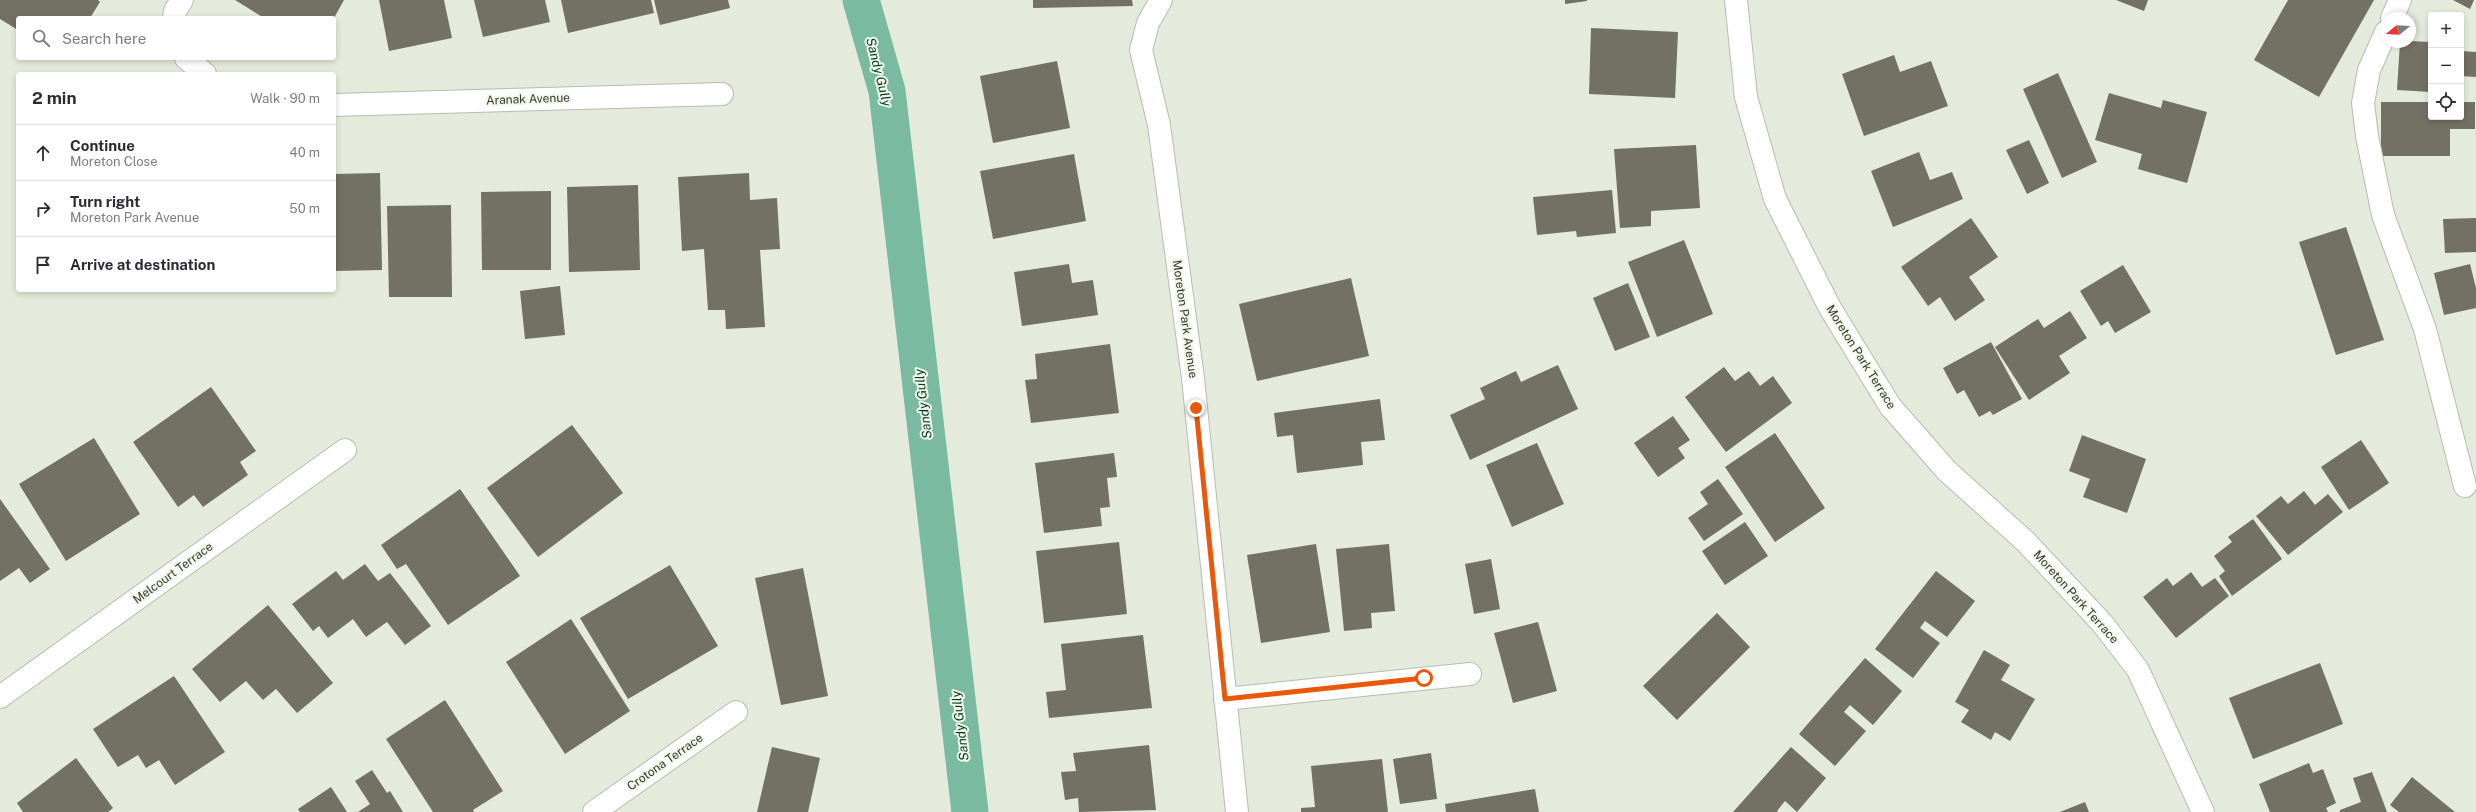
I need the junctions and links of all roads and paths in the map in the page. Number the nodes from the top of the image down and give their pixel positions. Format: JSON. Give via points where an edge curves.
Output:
{"nodes":[{"id":1,"x":182,"y":0,"type":"edge"},
{"id":2,"x":1161,"y":0,"type":"edge"},
{"id":3,"x":1736,"y":0,"type":"edge"},
{"id":4,"x":2400,"y":0,"type":"edge"},
{"id":5,"x":2395,"y":12,"type":"edge"},
{"id":6,"x":174,"y":16,"type":"edge"},
{"id":7,"x":2380,"y":45,"type":"edge"},
{"id":8,"x":188,"y":60,"type":"edge"},
{"id":9,"x":203,"y":72,"type":"edge"},
{"id":10,"x":722,"y":94,"type":"dead end"},
{"id":11,"x":336,"y":105,"type":"edge"},
{"id":12,"x":346,"y":450,"type":"dead end"},
{"id":13,"x":2465,"y":486,"type":"dead end"},
{"id":14,"x":1470,"y":674,"type":"dead end"},
{"id":15,"x":0,"y":696,"type":"edge"},
{"id":16,"x":1225,"y":699,"type":"junction"},
{"id":17,"x":736,"y":712,"type":"dead end"},
{"id":18,"x":594,"y":812,"type":"edge"},
{"id":19,"x":1237,"y":812,"type":"edge"},
{"id":20,"x":2203,"y":812,"type":"edge"}],
"edges":[{"from":1,"to":6,"type":"street"},
{"from":2,"to":16,"type":"street","name":"Moreton Park Avenue","via":[[1148,24],[1141,50],[1159,125],[1194,378]]},
{"from":3,"to":20,"type":"street","name":"Moreton Park Terrace","via":[[1746,97],[1775,200],[1830,308],[1890,406],[1947,471],[2024,541],[2102,623],[2138,670]]},
{"from":4,"to":5,"type":"street"},
{"from":7,"to":13,"type":"street","via":[[2369,70],[2363,103],[2367,136],[2384,216],[2425,329]]},
{"from":8,"to":9,"type":"street"},
{"from":10,"to":11,"type":"street","name":"Aranak Avenue"},
{"from":12,"to":15,"type":"street","name":"Melcourt Terrace"},
{"from":14,"to":16,"type":"street"},
{"from":16,"to":19,"type":"street","name":"Moreton Park Avenue"},
{"from":17,"to":18,"type":"street","name":"Crotona Terrace"}]}
